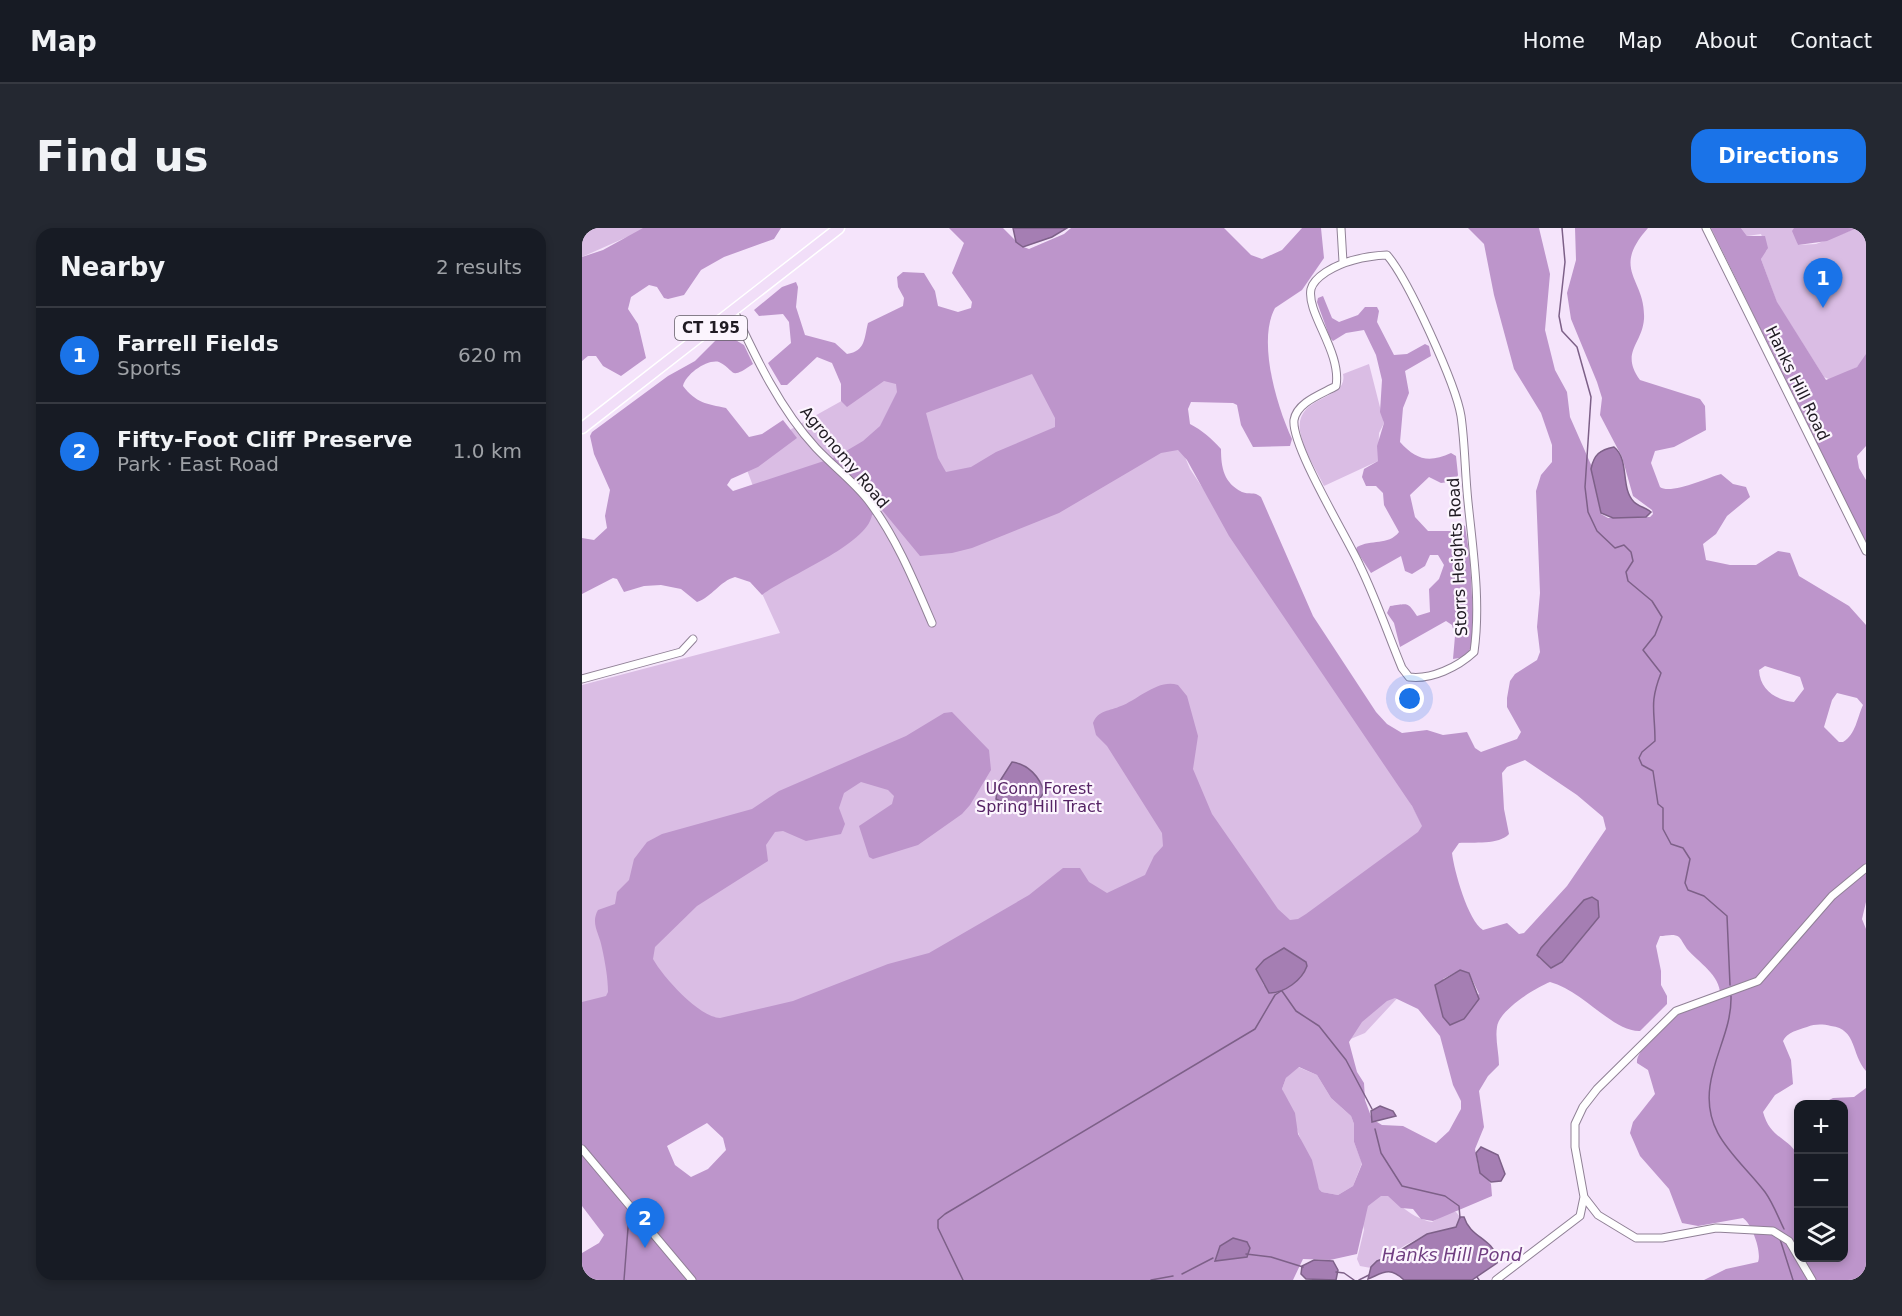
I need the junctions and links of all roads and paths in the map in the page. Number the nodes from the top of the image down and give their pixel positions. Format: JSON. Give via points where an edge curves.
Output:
{"nodes":[{"id":1,"x":839,"y":228,"type":"edge"},
{"id":2,"x":1341,"y":228,"type":"edge"},
{"id":3,"x":1706,"y":228,"type":"edge"},
{"id":4,"x":1343,"y":261,"type":"junction"},
{"id":5,"x":734,"y":310,"type":"junction"},
{"id":6,"x":582,"y":428,"type":"edge"},
{"id":7,"x":1866,"y":551,"type":"edge"},
{"id":8,"x":932,"y":623,"type":"dead end"},
{"id":9,"x":693,"y":639,"type":"dead end"},
{"id":10,"x":582,"y":679,"type":"edge"},
{"id":11,"x":1866,"y":868,"type":"edge"},
{"id":12,"x":582,"y":1149,"type":"edge"},
{"id":13,"x":1584,"y":1197,"type":"junction"},
{"id":14,"x":1598,"y":1215,"type":"junction"},
{"id":15,"x":1580,"y":1216,"type":"junction"},
{"id":16,"x":692,"y":1280,"type":"edge"},
{"id":17,"x":1496,"y":1280,"type":"edge"},
{"id":18,"x":1812,"y":1280,"type":"edge"}],
"edges":[{"from":1,"to":5,"type":"main road","number":"CT 195"},
{"from":2,"to":4,"type":"street"},
{"from":3,"to":7,"type":"street","name":"Hanks Hill Road"},
{"from":4,"to":4,"type":"street","name":"Storrs Heights Road","via":[[1387,255],[1395,264],[1452,386],[1461,415],[1476,612],[1474,652],[1465,661],[1421,678],[1409,677],[1402,668],[1377,602],[1311,472],[1294,429],[1294,417],[1301,406],[1336,386],[1335,361],[1312,301],[1311,288],[1318,278]]},
{"from":5,"to":6,"type":"main road","number":"CT 195"},
{"from":5,"to":8,"type":"street","name":"Agronomy Road","via":[[753,351],[794,419],[883,522]]},
{"from":9,"to":10,"type":"street","via":[[681,652]]},
{"from":11,"to":13,"type":"street","via":[[1832,896],[1758,981],[1676,1011],[1597,1089],[1575,1124]]},
{"from":12,"to":16,"type":"street"},
{"from":13,"to":14,"type":"street"},
{"from":13,"to":15,"type":"street"},
{"from":14,"to":15,"type":"street"},
{"from":14,"to":18,"type":"street","via":[[1624,1233],[1642,1239],[1716,1228],[1773,1231],[1789,1241]]},
{"from":15,"to":17,"type":"street"}]}
